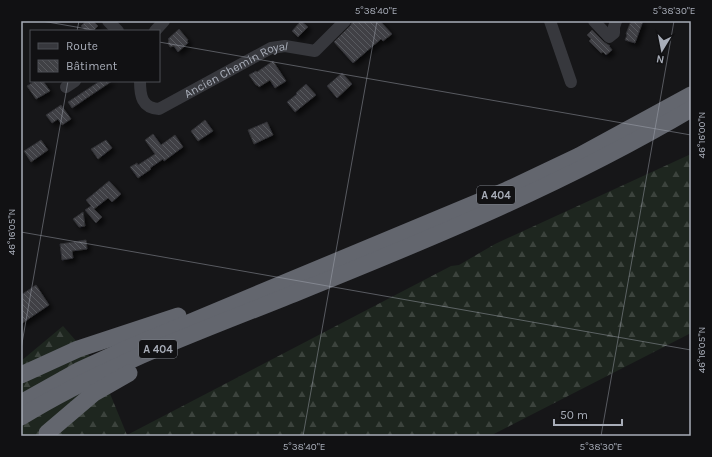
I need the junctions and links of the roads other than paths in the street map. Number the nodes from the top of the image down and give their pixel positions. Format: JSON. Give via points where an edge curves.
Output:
{"nodes":[{"id":1,"x":108,"y":21,"type":"edge"},
{"id":2,"x":164,"y":21,"type":"edge"},
{"id":3,"x":345,"y":21,"type":"edge"},
{"id":4,"x":550,"y":21,"type":"edge"},
{"id":5,"x":594,"y":21,"type":"edge"},
{"id":6,"x":616,"y":21,"type":"edge"},
{"id":7,"x":117,"y":30,"type":"edge"},
{"id":8,"x":156,"y":30,"type":"edge"},
{"id":9,"x":140,"y":82,"type":"edge"},
{"id":10,"x":571,"y":82,"type":"dead end"},
{"id":11,"x":691,"y":95,"type":"edge"},
{"id":12,"x":691,"y":110,"type":"edge"},
{"id":13,"x":297,"y":285,"type":"junction"},
{"id":14,"x":21,"y":375,"type":"edge"},
{"id":15,"x":21,"y":403,"type":"edge"},
{"id":16,"x":21,"y":417,"type":"edge"},
{"id":17,"x":47,"y":433,"type":"dead end"}],
"edges":[{"from":1,"to":7,"type":"street"},
{"from":2,"to":8,"type":"street"},
{"from":3,"to":9,"type":"street","name":"Ancien Chemin Royal","via":[[315,51],[285,46],[271,48],[159,109],[148,107],[144,102]]},
{"from":4,"to":10,"type":"street"},
{"from":5,"to":6,"type":"street","via":[[608,37],[614,33]]},
{"from":11,"to":13,"type":"highway","number":"A 404","via":[[533,178]]},
{"from":12,"to":13,"type":"highway","number":"A 404","via":[[551,184],[451,229]]},
{"from":13,"to":14,"type":"highway","via":[[78,349]]},
{"from":13,"to":15,"type":"highway","number":"A 404","via":[[126,349],[80,370]]},
{"from":13,"to":16,"type":"highway","number":"A 404","via":[[194,334],[131,360]]},
{"from":13,"to":17,"type":"highway","via":[[112,382],[83,401]]}]}
